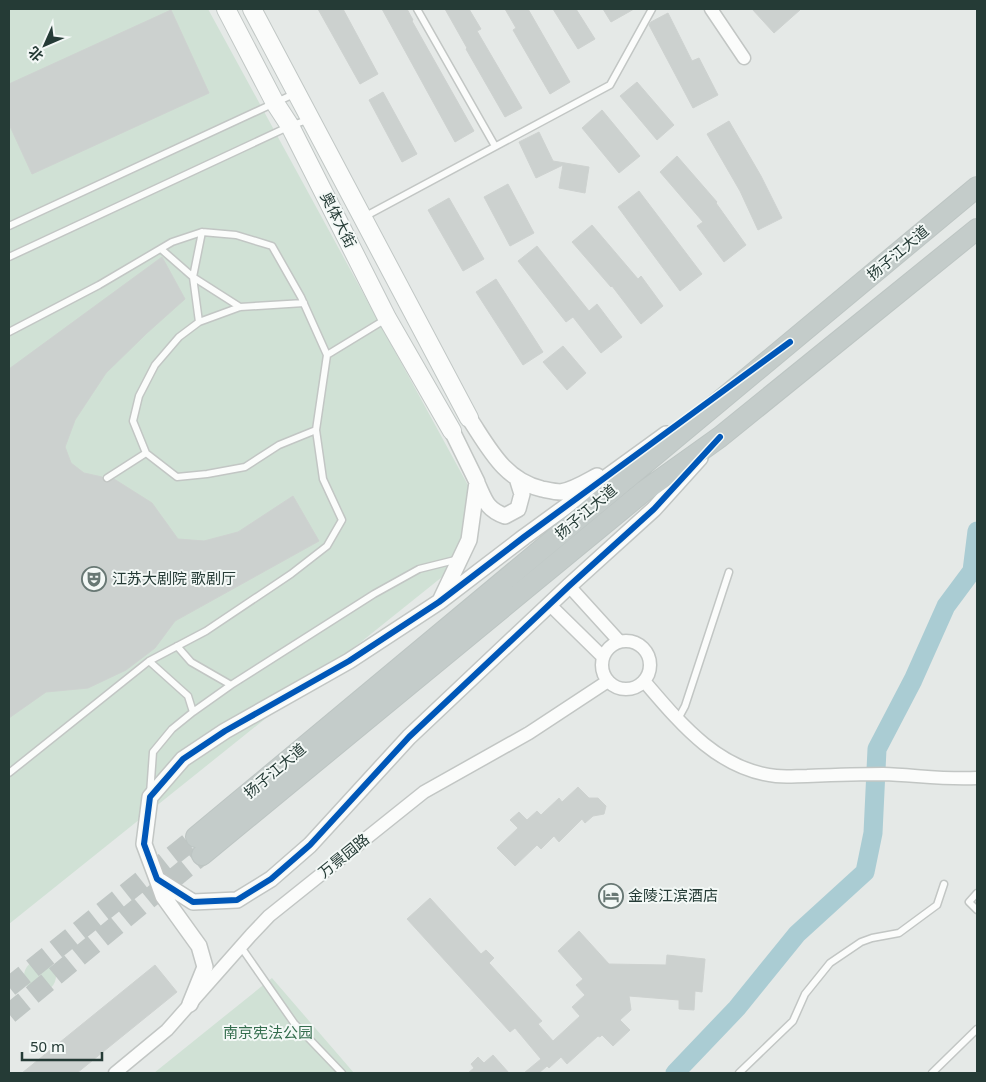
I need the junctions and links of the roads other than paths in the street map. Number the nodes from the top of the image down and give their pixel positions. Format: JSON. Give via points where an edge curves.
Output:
{"nodes":[{"id":1,"x":226,"y":9,"type":"edge"},
{"id":2,"x":252,"y":9,"type":"edge"},
{"id":3,"x":417,"y":9,"type":"edge"},
{"id":4,"x":652,"y":9,"type":"edge"},
{"id":5,"x":711,"y":9,"type":"edge"},
{"id":6,"x":744,"y":58,"type":"dead end"},
{"id":7,"x":297,"y":93,"type":"junction"},
{"id":8,"x":276,"y":103,"type":"junction"},
{"id":9,"x":311,"y":119,"type":"junction"},
{"id":10,"x":290,"y":126,"type":"junction"},
{"id":11,"x":495,"y":146,"type":"junction"},
{"id":12,"x":977,"y":187,"type":"edge"},
{"id":13,"x":363,"y":217,"type":"junction"},
{"id":14,"x":9,"y":226,"type":"edge"},
{"id":15,"x":977,"y":228,"type":"edge"},
{"id":16,"x":202,"y":232,"type":"junction"},
{"id":17,"x":161,"y":248,"type":"junction"},
{"id":18,"x":9,"y":257,"type":"edge"},
{"id":19,"x":193,"y":277,"type":"junction"},
{"id":20,"x":304,"y":304,"type":"junction"},
{"id":21,"x":240,"y":306,"type":"junction"},
{"id":22,"x":388,"y":318,"type":"junction"},
{"id":23,"x":199,"y":322,"type":"junction"},
{"id":24,"x":9,"y":332,"type":"edge"},
{"id":25,"x":790,"y":342,"type":"junction"},
{"id":26,"x":328,"y":355,"type":"junction"},
{"id":27,"x":470,"y":418,"type":"joint"},
{"id":28,"x":316,"y":430,"type":"junction"},
{"id":29,"x":452,"y":431,"type":"joint"},
{"id":30,"x":720,"y":437,"type":"junction"},
{"id":31,"x":648,"y":448,"type":"junction"},
{"id":32,"x":146,"y":453,"type":"junction"},
{"id":33,"x":107,"y":478,"type":"dead end"},
{"id":34,"x":517,"y":478,"type":"junction"},
{"id":35,"x":477,"y":482,"type":"junction"},
{"id":36,"x":460,"y":558,"type":"junction"},
{"id":37,"x":729,"y":572,"type":"dead end"},
{"id":38,"x":569,"y":586,"type":"junction"},
{"id":39,"x":440,"y":602,"type":"junction"},
{"id":40,"x":550,"y":605,"type":"junction"},
{"id":41,"x":619,"y":641,"type":"junction"},
{"id":42,"x":177,"y":646,"type":"junction"},
{"id":43,"x":602,"y":658,"type":"junction"},
{"id":44,"x":149,"y":661,"type":"junction"},
{"id":45,"x":608,"y":681,"type":"junction"},
{"id":46,"x":644,"y":682,"type":"junction"},
{"id":47,"x":231,"y":685,"type":"junction"},
{"id":48,"x":193,"y":712,"type":"junction"},
{"id":49,"x":678,"y":720,"type":"junction"},
{"id":50,"x":9,"y":773,"type":"edge"},
{"id":51,"x":977,"y":778,"type":"edge"},
{"id":52,"x":150,"y":797,"type":"junction"},
{"id":53,"x":157,"y":879,"type":"junction"},
{"id":54,"x":944,"y":884,"type":"dead end"},
{"id":55,"x":977,"y":893,"type":"edge"},
{"id":56,"x":977,"y":910,"type":"edge"},
{"id":57,"x":241,"y":946,"type":"junction"},
{"id":58,"x":190,"y":1004,"type":"junction"},
{"id":59,"x":977,"y":1029,"type":"edge"},
{"id":60,"x":115,"y":1073,"type":"edge"},
{"id":61,"x":342,"y":1073,"type":"edge"},
{"id":62,"x":739,"y":1073,"type":"edge"},
{"id":63,"x":932,"y":1073,"type":"edge"}],
"edges":[{"from":1,"to":8,"type":"main road","name":"奥体大街"},
{"from":2,"to":7,"type":"main road","name":"奥体大街"},
{"from":3,"to":11,"type":"lane"},
{"from":4,"to":11,"type":"lane","via":[[610,85]]},
{"from":5,"to":6,"type":"street"},
{"from":7,"to":8,"type":"lane"},
{"from":7,"to":9,"type":"main road","name":"奥体大街"},
{"from":8,"to":10,"type":"main road","name":"奥体大街"},
{"from":8,"to":14,"type":"lane"},
{"from":9,"to":10,"type":"lane"},
{"from":9,"to":13,"type":"main road","name":"奥体大街"},
{"from":10,"to":18,"type":"lane"},
{"from":10,"to":22,"type":"main road","name":"奥体大街"},
{"from":11,"to":13,"type":"lane"},
{"from":12,"to":25,"type":"highway","name":"扬子江大道"},
{"from":13,"to":27,"type":"main road","name":"奥体大街"},
{"from":15,"to":30,"type":"highway","name":"扬子江大道"},
{"from":16,"to":17,"type":"lane"},
{"from":16,"to":19,"type":"lane"},
{"from":16,"to":20,"type":"lane","via":[[236,235],[272,246]]},
{"from":17,"to":19,"type":"lane"},
{"from":17,"to":24,"type":"lane"},
{"from":19,"to":21,"type":"lane"},
{"from":19,"to":23,"type":"lane"},
{"from":20,"to":21,"type":"lane"},
{"from":20,"to":26,"type":"lane"},
{"from":21,"to":23,"type":"lane"},
{"from":22,"to":26,"type":"lane"},
{"from":22,"to":29,"type":"main road","name":"奥体大街"},
{"from":23,"to":32,"type":"lane","via":[[179,337],[155,365],[139,396],[133,421]]},
{"from":25,"to":30,"type":"highway","name":"扬子江大道","via":[[199,846],[643,492]]},
{"from":25,"to":31,"type":"street"},
{"from":26,"to":28,"type":"lane"},
{"from":27,"to":34,"type":"street","via":[[500,464]]},
{"from":28,"to":32,"type":"lane","via":[[279,446],[245,467],[207,474],[177,477]]},
{"from":28,"to":42,"type":"lane","via":[[323,479],[342,520],[327,546],[290,574]]},
{"from":29,"to":35,"type":"street"},
{"from":30,"to":38,"type":"street","via":[[654,509]]},
{"from":31,"to":34,"type":"street","via":[[561,492],[532,486]]},
{"from":31,"to":39,"type":"street"},
{"from":32,"to":33,"type":"lane"},
{"from":34,"to":35,"type":"street","via":[[522,494],[518,509],[505,516],[494,512]]},
{"from":35,"to":36,"type":"street","via":[[469,540]]},
{"from":36,"to":39,"type":"street"},
{"from":36,"to":47,"type":"lane","via":[[419,569]]},
{"from":37,"to":49,"type":"lane"},
{"from":38,"to":40,"type":"street"},
{"from":38,"to":41,"type":"street"},
{"from":39,"to":52,"type":"street","via":[[349,661],[225,731],[183,759]]},
{"from":40,"to":43,"type":"street"},
{"from":40,"to":53,"type":"street","via":[[409,737],[310,845],[271,880],[237,900],[193,902]]},
{"from":41,"to":43,"type":"street","via":[[606,650]]},
{"from":41,"to":46,"type":"street","via":[[635,642],[647,652],[651,667]]},
{"from":42,"to":44,"type":"lane"},
{"from":42,"to":47,"type":"lane","via":[[191,662]]},
{"from":43,"to":45,"type":"street","via":[[603,674]]},
{"from":44,"to":48,"type":"lane","via":[[188,696]]},
{"from":44,"to":50,"type":"lane"},
{"from":45,"to":46,"type":"street","via":[[622,689]]},
{"from":45,"to":57,"type":"street","name":"万景园路","via":[[530,733],[424,792],[270,916]]},
{"from":46,"to":49,"type":"street"},
{"from":47,"to":48,"type":"lane"},
{"from":48,"to":52,"type":"lane","via":[[172,729],[153,752]]},
{"from":49,"to":51,"type":"street","via":[[707,747],[733,764],[776,776],[884,774]]},
{"from":52,"to":53,"type":"street","via":[[144,844]]},
{"from":53,"to":58,"type":"street","via":[[163,896],[199,946],[205,967]]},
{"from":54,"to":62,"type":"lane","via":[[937,905],[899,933],[861,942],[830,963],[805,994],[793,1022]]},
{"from":55,"to":56,"type":"lane","via":[[969,902]]},
{"from":57,"to":58,"type":"street","name":"万景园路"},
{"from":57,"to":61,"type":"lane","via":[[294,1023]]},
{"from":58,"to":60,"type":"street","name":"万景园路","via":[[167,1030]]},
{"from":59,"to":63,"type":"lane"}]}
